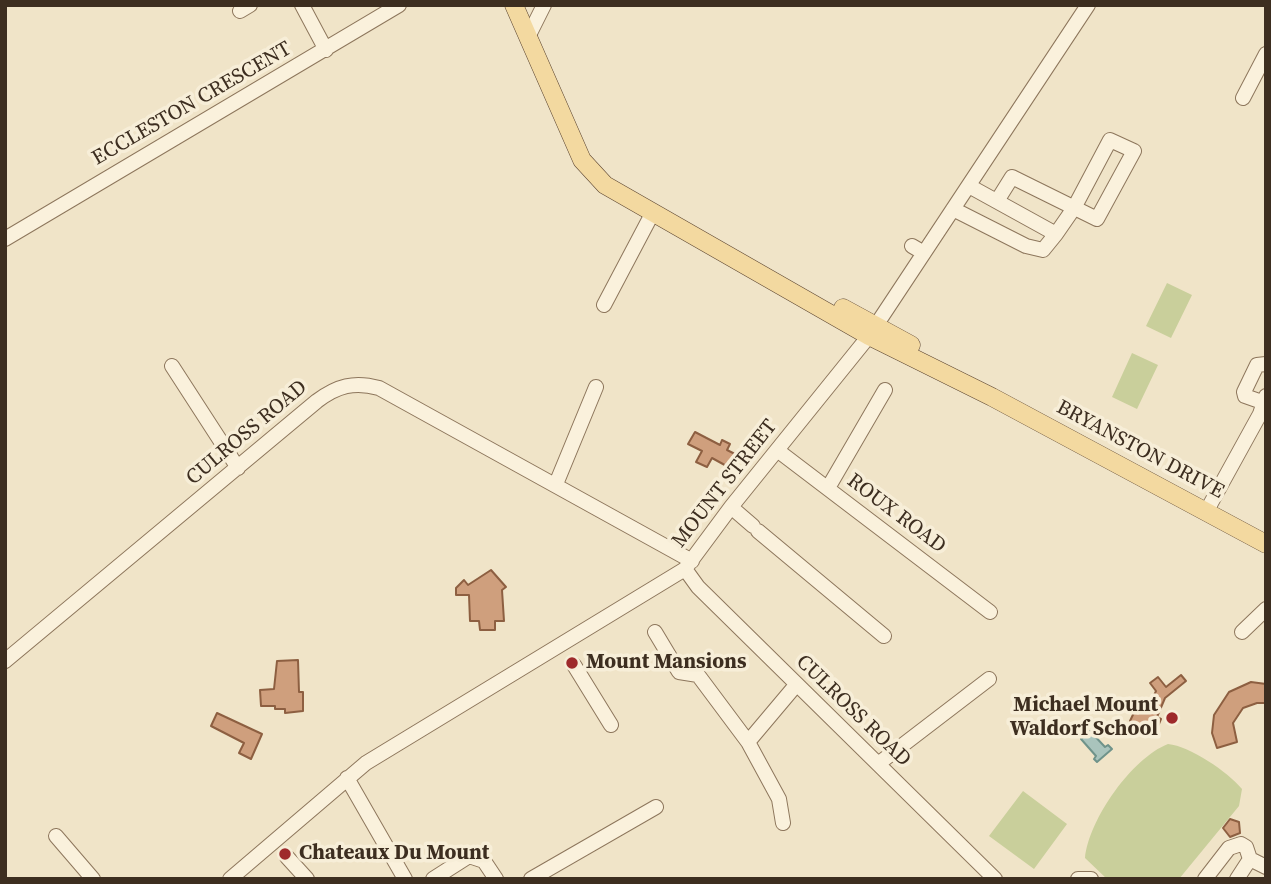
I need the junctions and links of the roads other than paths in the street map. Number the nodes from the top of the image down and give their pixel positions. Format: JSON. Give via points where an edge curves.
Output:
{"nodes":[{"id":1,"x":302,"y":5,"type":"edge"},
{"id":2,"x":514,"y":5,"type":"edge"},
{"id":3,"x":544,"y":5,"type":"edge"},
{"id":4,"x":1088,"y":5,"type":"edge"},
{"id":5,"x":392,"y":7,"type":"edge"},
{"id":6,"x":528,"y":37,"type":"junction"},
{"id":7,"x":326,"y":50,"type":"junction"},
{"id":8,"x":1266,"y":54,"type":"edge"},
{"id":9,"x":1243,"y":98,"type":"dead end"},
{"id":10,"x":969,"y":186,"type":"junction"},
{"id":11,"x":997,"y":201,"type":"junction"},
{"id":12,"x":1074,"y":208,"type":"junction"},
{"id":13,"x":953,"y":209,"type":"junction"},
{"id":14,"x":652,"y":214,"type":"junction"},
{"id":15,"x":1056,"y":234,"type":"junction"},
{"id":16,"x":5,"y":239,"type":"edge"},
{"id":17,"x":604,"y":305,"type":"dead end"},
{"id":18,"x":873,"y":331,"type":"junction"},
{"id":19,"x":1266,"y":364,"type":"edge"},
{"id":20,"x":172,"y":366,"type":"dead end"},
{"id":21,"x":596,"y":387,"type":"dead end"},
{"id":22,"x":885,"y":390,"type":"dead end"},
{"id":23,"x":1264,"y":399,"type":"edge"},
{"id":24,"x":778,"y":450,"type":"junction"},
{"id":25,"x":238,"y":468,"type":"junction"},
{"id":26,"x":556,"y":484,"type":"junction"},
{"id":27,"x":828,"y":488,"type":"junction"},
{"id":28,"x":732,"y":507,"type":"junction"},
{"id":29,"x":1206,"y":512,"type":"junction"},
{"id":30,"x":1266,"y":544,"type":"edge"},
{"id":31,"x":689,"y":565,"type":"junction"},
{"id":32,"x":1266,"y":609,"type":"edge"},
{"id":33,"x":990,"y":612,"type":"dead end"},
{"id":34,"x":655,"y":632,"type":"dead end"},
{"id":35,"x":1242,"y":632,"type":"dead end"},
{"id":36,"x":884,"y":636,"type":"dead end"},
{"id":37,"x":562,"y":643,"type":"junction"},
{"id":38,"x":5,"y":661,"type":"edge"},
{"id":39,"x":989,"y":679,"type":"dead end"},
{"id":40,"x":796,"y":685,"type":"junction"},
{"id":41,"x":611,"y":725,"type":"dead end"},
{"id":42,"x":748,"y":742,"type":"junction"},
{"id":43,"x":878,"y":764,"type":"junction"},
{"id":44,"x":347,"y":778,"type":"junction"},
{"id":45,"x":656,"y":807,"type":"dead end"},
{"id":46,"x":783,"y":823,"type":"dead end"},
{"id":47,"x":56,"y":836,"type":"dead end"},
{"id":48,"x":281,"y":850,"type":"junction"},
{"id":49,"x":1250,"y":859,"type":"junction"},
{"id":50,"x":1266,"y":867,"type":"edge"},
{"id":51,"x":93,"y":879,"type":"edge"},
{"id":52,"x":230,"y":879,"type":"edge"},
{"id":53,"x":307,"y":879,"type":"edge"},
{"id":54,"x":405,"y":879,"type":"edge"},
{"id":55,"x":433,"y":879,"type":"edge"},
{"id":56,"x":496,"y":879,"type":"edge"},
{"id":57,"x":531,"y":879,"type":"edge"},
{"id":58,"x":995,"y":879,"type":"edge"},
{"id":59,"x":1078,"y":879,"type":"edge"},
{"id":60,"x":1091,"y":879,"type":"edge"},
{"id":61,"x":1205,"y":879,"type":"edge"},
{"id":62,"x":1237,"y":879,"type":"edge"}],
"edges":[{"from":1,"to":7,"type":"street"},
{"from":2,"to":6,"type":"main road","name":"BRYANSTON DRIVE"},
{"from":3,"to":6,"type":"street"},
{"from":4,"to":10,"type":"street","name":"MOUNT STREET","via":[[1030,83]]},
{"from":5,"to":7,"type":"street","name":"ECCLESTON CRESCENT"},
{"from":6,"to":14,"type":"main road","name":"BRYANSTON DRIVE","via":[[587,167],[605,185]]},
{"from":7,"to":16,"type":"street","name":"ECCLESTON CRESCENT"},
{"from":8,"to":9,"type":"street"},
{"from":10,"to":11,"type":"street"},
{"from":10,"to":13,"type":"street","name":"MOUNT STREET"},
{"from":11,"to":12,"type":"street","via":[[1012,177]]},
{"from":11,"to":15,"type":"street"},
{"from":12,"to":12,"type":"street","via":[[1111,140],[1134,151],[1097,219]]},
{"from":12,"to":15,"type":"street"},
{"from":13,"to":15,"type":"street","via":[[1026,246],[1043,250]]},
{"from":13,"to":18,"type":"street","name":"MOUNT STREET","via":[[918,249]]},
{"from":14,"to":17,"type":"street"},
{"from":14,"to":18,"type":"main road","name":"BRYANSTON DRIVE","via":[[729,256],[762,267]]},
{"from":18,"to":24,"type":"street","name":"MOUNT STREET"},
{"from":18,"to":29,"type":"main road","name":"BRYANSTON DRIVE"},
{"from":19,"to":23,"type":"street","via":[[1257,365],[1244,392]]},
{"from":20,"to":25,"type":"street"},
{"from":21,"to":26,"type":"street"},
{"from":22,"to":27,"type":"street"},
{"from":23,"to":29,"type":"street"},
{"from":24,"to":27,"type":"street","name":"ROUX ROAD"},
{"from":24,"to":28,"type":"street","name":"MOUNT STREET"},
{"from":25,"to":26,"type":"street","name":"CULROSS ROAD","via":[[328,393],[354,384],[379,388]]},
{"from":25,"to":38,"type":"street","name":"CULROSS ROAD"},
{"from":26,"to":31,"type":"street","name":"CULROSS ROAD"},
{"from":27,"to":33,"type":"street","name":"ROUX ROAD"},
{"from":28,"to":31,"type":"street","name":"MOUNT STREET"},
{"from":28,"to":36,"type":"street"},
{"from":29,"to":30,"type":"main road","name":"BRYANSTON DRIVE"},
{"from":31,"to":37,"type":"street","name":"MOUNT STREET"},
{"from":31,"to":40,"type":"street","name":"CULROSS ROAD","via":[[698,587]]},
{"from":32,"to":35,"type":"street"},
{"from":34,"to":42,"type":"street","via":[[680,672],[698,676]]},
{"from":37,"to":41,"type":"street"},
{"from":37,"to":44,"type":"street","name":"MOUNT STREET"},
{"from":39,"to":43,"type":"street"},
{"from":40,"to":42,"type":"street"},
{"from":40,"to":43,"type":"street","name":"CULROSS ROAD"},
{"from":42,"to":46,"type":"street","via":[[779,799]]},
{"from":43,"to":58,"type":"street","name":"CULROSS ROAD"},
{"from":44,"to":48,"type":"street","name":"MOUNT STREET"},
{"from":44,"to":54,"type":"street"},
{"from":45,"to":57,"type":"street"},
{"from":47,"to":51,"type":"street"},
{"from":48,"to":52,"type":"street","name":"MOUNT STREET"},
{"from":48,"to":53,"type":"street"},
{"from":49,"to":50,"type":"street"},
{"from":49,"to":61,"type":"street","via":[[1246,847],[1235,844]]},
{"from":49,"to":62,"type":"street"},
{"from":55,"to":56,"type":"street","via":[[469,856],[484,860]]},
{"from":59,"to":60,"type":"street"}]}
